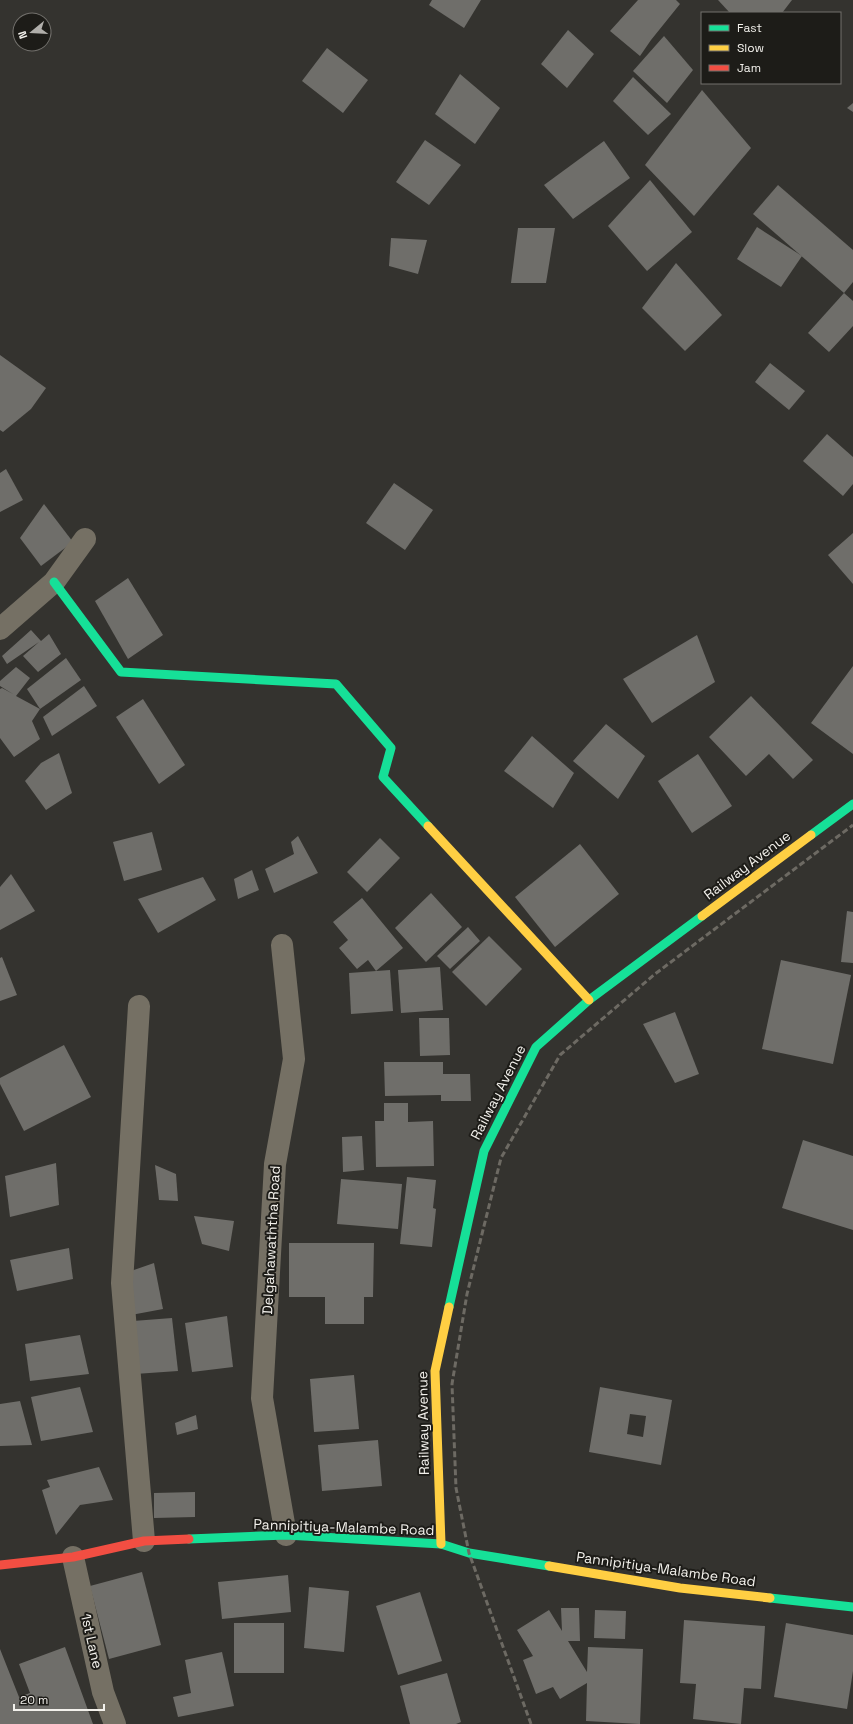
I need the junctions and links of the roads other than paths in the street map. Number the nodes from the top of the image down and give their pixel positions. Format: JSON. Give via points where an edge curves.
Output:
{"nodes":[{"id":1,"x":85,"y":539,"type":"dead end"},
{"id":2,"x":54,"y":582,"type":"junction"},
{"id":3,"x":0,"y":629,"type":"edge"},
{"id":4,"x":853,"y":804,"type":"edge"},
{"id":5,"x":282,"y":945,"type":"dead end"},
{"id":6,"x":589,"y":1000,"type":"junction"},
{"id":7,"x":139,"y":1006,"type":"dead end"},
{"id":8,"x":286,"y":1535,"type":"junction"},
{"id":9,"x":144,"y":1541,"type":"junction"},
{"id":10,"x":441,"y":1544,"type":"junction"},
{"id":11,"x":73,"y":1557,"type":"junction"},
{"id":12,"x":0,"y":1565,"type":"edge"},
{"id":13,"x":853,"y":1607,"type":"edge"},
{"id":14,"x":115,"y":1724,"type":"edge"}],
"edges":[{"from":1,"to":2,"type":"street"},
{"from":2,"to":3,"type":"street"},
{"from":2,"to":6,"type":"street","via":[[121,672],[336,684],[391,748],[383,777]]},
{"from":4,"to":6,"type":"street","name":"Railway Avenue"},
{"from":5,"to":8,"type":"street","name":"Delgahawaththa Road","via":[[294,1059],[275,1164],[262,1398]]},
{"from":6,"to":10,"type":"street","name":"Railway Avenue","via":[[536,1047],[484,1151],[434,1371]]},
{"from":7,"to":9,"type":"street","via":[[122,1284]]},
{"from":8,"to":9,"type":"street","name":"Pannipitiya-Malambe Road"},
{"from":8,"to":10,"type":"street","name":"Pannipitiya-Malambe Road"},
{"from":9,"to":11,"type":"street","name":"Pannipitiya-Malambe Road"},
{"from":10,"to":13,"type":"street","name":"Pannipitiya-Malambe Road","via":[[469,1553],[680,1588]]},
{"from":11,"to":12,"type":"street","name":"Pannipitiya-Malambe Road"},
{"from":11,"to":14,"type":"street","name":"1st Lane","via":[[103,1692]]}]}
